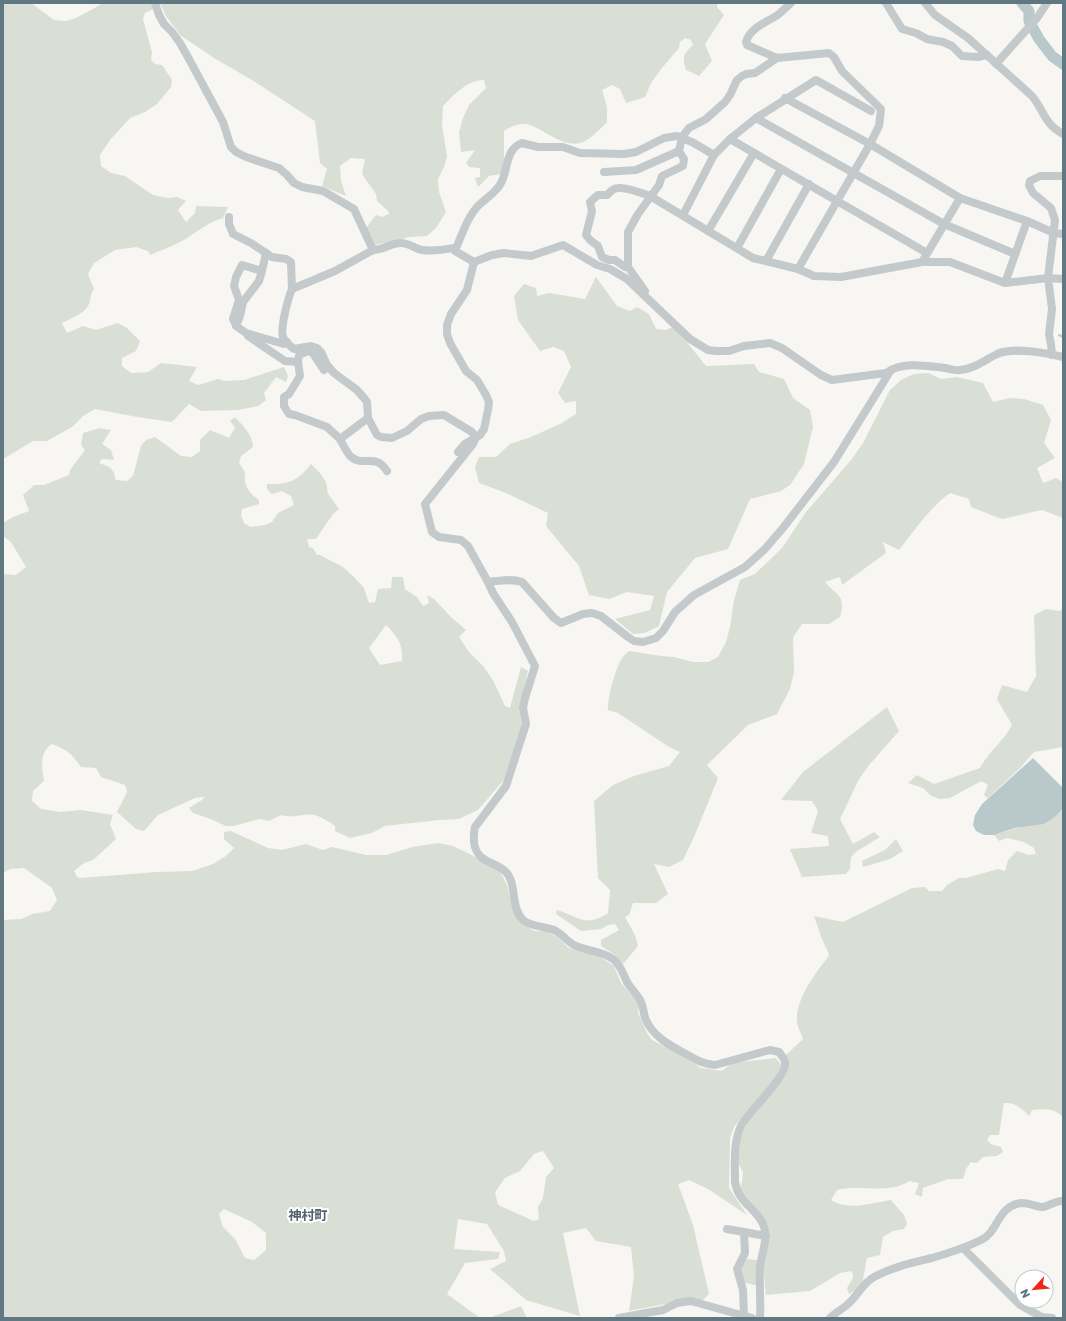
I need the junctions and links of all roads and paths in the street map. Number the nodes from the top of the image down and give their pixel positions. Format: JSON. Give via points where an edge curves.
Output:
{"nodes":[{"id":1,"x":155,"y":3,"type":"edge"},
{"id":2,"x":791,"y":3,"type":"edge"},
{"id":3,"x":886,"y":3,"type":"edge"},
{"id":4,"x":925,"y":3,"type":"edge"},
{"id":5,"x":1047,"y":3,"type":"edge"},
{"id":6,"x":987,"y":55,"type":"junction"},
{"id":7,"x":777,"y":58,"type":"junction"},
{"id":8,"x":996,"y":64,"type":"junction"},
{"id":9,"x":785,"y":98,"type":"junction"},
{"id":10,"x":871,"y":111,"type":"dead end"},
{"id":11,"x":756,"y":118,"type":"junction"},
{"id":12,"x":1063,"y":134,"type":"edge"},
{"id":13,"x":682,"y":137,"type":"junction"},
{"id":14,"x":730,"y":139,"type":"junction"},
{"id":15,"x":870,"y":144,"type":"junction"},
{"id":16,"x":679,"y":151,"type":"junction"},
{"id":17,"x":754,"y":153,"type":"junction"},
{"id":18,"x":714,"y":155,"type":"junction"},
{"id":19,"x":781,"y":169,"type":"junction"},
{"id":20,"x":604,"y":172,"type":"dead end"},
{"id":21,"x":853,"y":173,"type":"junction"},
{"id":22,"x":1063,"y":176,"type":"edge"},
{"id":23,"x":808,"y":184,"type":"junction"},
{"id":24,"x":650,"y":196,"type":"junction"},
{"id":25,"x":960,"y":198,"type":"junction"},
{"id":26,"x":837,"y":201,"type":"junction"},
{"id":27,"x":683,"y":215,"type":"junction"},
{"id":28,"x":229,"y":217,"type":"dead end"},
{"id":29,"x":1027,"y":221,"type":"junction"},
{"id":30,"x":944,"y":224,"type":"junction"},
{"id":31,"x":708,"y":230,"type":"junction"},
{"id":32,"x":1054,"y":233,"type":"junction"},
{"id":33,"x":1063,"y":234,"type":"edge"},
{"id":34,"x":454,"y":248,"type":"junction"},
{"id":35,"x":737,"y":248,"type":"junction"},
{"id":36,"x":373,"y":250,"type":"junction"},
{"id":37,"x":266,"y":253,"type":"junction"},
{"id":38,"x":927,"y":253,"type":"junction"},
{"id":39,"x":1015,"y":254,"type":"junction"},
{"id":40,"x":766,"y":261,"type":"junction"},
{"id":41,"x":474,"y":262,"type":"junction"},
{"id":42,"x":922,"y":262,"type":"junction"},
{"id":43,"x":628,"y":267,"type":"junction"},
{"id":44,"x":798,"y":269,"type":"junction"},
{"id":45,"x":262,"y":271,"type":"junction"},
{"id":46,"x":1048,"y":278,"type":"junction"},
{"id":47,"x":1063,"y":279,"type":"edge"},
{"id":48,"x":1005,"y":283,"type":"junction"},
{"id":49,"x":292,"y":289,"type":"junction"},
{"id":50,"x":644,"y":294,"type":"junction"},
{"id":51,"x":236,"y":326,"type":"junction"},
{"id":52,"x":246,"y":333,"type":"junction"},
{"id":53,"x":287,"y":342,"type":"junction"},
{"id":54,"x":1052,"y":355,"type":"junction"},
{"id":55,"x":1063,"y":358,"type":"edge"},
{"id":56,"x":298,"y":362,"type":"junction"},
{"id":57,"x":891,"y":370,"type":"junction"},
{"id":58,"x":334,"y":373,"type":"junction"},
{"id":59,"x":368,"y":418,"type":"junction"},
{"id":60,"x":476,"y":437,"type":"junction"},
{"id":61,"x":340,"y":439,"type":"junction"},
{"id":62,"x":458,"y":452,"type":"dead end"},
{"id":63,"x":387,"y":471,"type":"dead end"},
{"id":64,"x":488,"y":582,"type":"junction"},
{"id":65,"x":1063,"y":1200,"type":"edge"},
{"id":66,"x":726,"y":1229,"type":"dead end"},
{"id":67,"x":744,"y":1232,"type":"junction"},
{"id":68,"x":766,"y":1236,"type":"junction"},
{"id":69,"x":963,"y":1248,"type":"junction"},
{"id":70,"x":734,"y":1316,"type":"edge"},
{"id":71,"x":748,"y":1317,"type":"edge"},
{"id":72,"x":619,"y":1318,"type":"edge"},
{"id":73,"x":760,"y":1318,"type":"edge"},
{"id":74,"x":830,"y":1318,"type":"edge"},
{"id":75,"x":1052,"y":1318,"type":"edge"}],
"edges":[{"from":1,"to":36,"type":"street","via":[[158,15],[189,59],[222,122],[231,147],[246,157],[279,168],[294,183],[323,191],[354,209]]},
{"from":2,"to":7,"type":"street","via":[[747,38],[747,45]]},
{"from":3,"to":6,"type":"street","via":[[902,29],[952,46],[962,56]]},
{"from":4,"to":6,"type":"street","via":[[935,15]]},
{"from":5,"to":8,"type":"street","via":[[1029,28]]},
{"from":6,"to":8,"type":"street"},
{"from":7,"to":13,"type":"street","via":[[755,73],[746,74],[737,80],[725,102],[706,119],[689,128]]},
{"from":7,"to":15,"type":"street","via":[[829,53],[834,57],[842,71],[881,109],[879,126]]},
{"from":8,"to":12,"type":"street","via":[[1036,100],[1050,125]]},
{"from":9,"to":10,"type":"street","via":[[816,80]]},
{"from":9,"to":11,"type":"street"},
{"from":9,"to":15,"type":"street"},
{"from":11,"to":14,"type":"street"},
{"from":11,"to":21,"type":"street"},
{"from":13,"to":16,"type":"street"},
{"from":13,"to":18,"type":"street"},
{"from":13,"to":34,"type":"street","via":[[664,138],[636,152],[624,154],[585,153],[563,147],[538,147],[522,143],[517,145],[508,158],[507,170],[501,184],[473,211]]},
{"from":14,"to":17,"type":"street"},
{"from":14,"to":18,"type":"street"},
{"from":15,"to":21,"type":"street"},
{"from":15,"to":25,"type":"street"},
{"from":16,"to":20,"type":"street","via":[[636,170]]},
{"from":16,"to":24,"type":"street","via":[[684,158],[683,166],[662,176],[659,185]]},
{"from":17,"to":19,"type":"street"},
{"from":17,"to":31,"type":"street"},
{"from":18,"to":27,"type":"street"},
{"from":19,"to":23,"type":"street"},
{"from":19,"to":35,"type":"street"},
{"from":21,"to":26,"type":"street"},
{"from":21,"to":30,"type":"street"},
{"from":22,"to":32,"type":"street","via":[[1040,176],[1030,181],[1029,185],[1033,193],[1051,208],[1055,220]]},
{"from":23,"to":26,"type":"street"},
{"from":23,"to":40,"type":"street"},
{"from":24,"to":27,"type":"street"},
{"from":24,"to":43,"type":"street","via":[[628,232]]},
{"from":24,"to":43,"type":"street","via":[[618,188],[612,189],[607,195],[598,195],[590,202],[592,211],[586,235],[598,246],[602,257]]},
{"from":25,"to":29,"type":"street"},
{"from":25,"to":30,"type":"street"},
{"from":26,"to":38,"type":"street"},
{"from":26,"to":44,"type":"street"},
{"from":27,"to":31,"type":"street"},
{"from":28,"to":37,"type":"street","via":[[233,234]]},
{"from":29,"to":32,"type":"street"},
{"from":29,"to":39,"type":"street"},
{"from":30,"to":38,"type":"street"},
{"from":30,"to":39,"type":"street"},
{"from":31,"to":35,"type":"street"},
{"from":32,"to":33,"type":"street"},
{"from":32,"to":46,"type":"street"},
{"from":34,"to":36,"type":"street","via":[[421,250],[401,243]]},
{"from":34,"to":41,"type":"street"},
{"from":35,"to":40,"type":"street","via":[[753,258]]},
{"from":36,"to":49,"type":"street","via":[[335,271]]},
{"from":37,"to":45,"type":"street"},
{"from":37,"to":49,"type":"street","via":[[291,262]]},
{"from":38,"to":42,"type":"street"},
{"from":39,"to":48,"type":"street"},
{"from":40,"to":44,"type":"street"},
{"from":41,"to":50,"type":"street","via":[[504,253],[531,256],[563,245],[597,265],[620,274]]},
{"from":41,"to":60,"type":"street","via":[[467,290],[451,314],[447,334],[466,371],[477,380],[489,402],[484,429]]},
{"from":42,"to":44,"type":"street","via":[[841,276],[814,276]]},
{"from":42,"to":48,"type":"street","via":[[950,262]]},
{"from":43,"to":50,"type":"street","via":[[646,292]]},
{"from":45,"to":51,"type":"street","via":[[259,281],[243,302]]},
{"from":45,"to":51,"type":"street","via":[[242,265],[236,277],[234,286],[239,300],[233,319]]},
{"from":46,"to":47,"type":"street"},
{"from":46,"to":48,"type":"street"},
{"from":46,"to":54,"type":"street","via":[[1052,309],[1049,334]]},
{"from":49,"to":53,"type":"street","via":[[282,331]]},
{"from":50,"to":57,"type":"street","via":[[690,339],[708,350],[729,351],[744,346],[770,343],[832,380],[886,373]]},
{"from":51,"to":52,"type":"street"},
{"from":52,"to":53,"type":"street","via":[[284,344]]},
{"from":52,"to":56,"type":"street","via":[[285,361]]},
{"from":53,"to":58,"type":"street","via":[[294,349],[311,346],[317,348]]},
{"from":54,"to":55,"type":"street"},
{"from":54,"to":57,"type":"street","via":[[1006,351],[960,370],[906,365]]},
{"from":56,"to":58,"type":"street","via":[[299,355],[312,352],[326,372]]},
{"from":56,"to":61,"type":"street","via":[[300,376],[289,394],[284,397],[286,410],[289,414],[327,427]]},
{"from":57,"to":64,"type":"street","via":[[834,462],[765,549],[746,567],[694,595],[676,612],[656,638],[643,642],[634,641],[601,616],[592,613],[561,623],[522,582],[516,579]]},
{"from":58,"to":59,"type":"street","via":[[364,398],[367,402]]},
{"from":59,"to":60,"type":"street","via":[[377,435],[386,438],[407,431],[421,419],[437,415],[451,418]]},
{"from":59,"to":61,"type":"street"},
{"from":60,"to":62,"type":"street"},
{"from":60,"to":64,"type":"street","via":[[424,504],[432,532],[439,537],[461,540],[468,546]]},
{"from":61,"to":63,"type":"street","via":[[346,450],[358,461],[377,462]]},
{"from":64,"to":68,"type":"street","via":[[535,666],[523,708],[526,724],[506,786],[475,828],[474,847],[479,855],[506,872],[511,880],[514,902],[522,919],[529,924],[556,931],[575,946],[601,953],[619,964],[628,984],[642,1004],[648,1024],[655,1034],[670,1046],[705,1064],[714,1065],[770,1050],[779,1052],[785,1064],[784,1070],[744,1122],[736,1140],[736,1188],[746,1204],[760,1218]]},
{"from":65,"to":69,"type":"street","via":[[1040,1207],[1021,1203],[1011,1206],[1002,1213],[990,1234],[983,1240]]},
{"from":66,"to":67,"type":"street"},
{"from":67,"to":68,"type":"street"},
{"from":67,"to":71,"type":"street","via":[[745,1253],[737,1269]]},
{"from":68,"to":73,"type":"street","via":[[760,1266]]},
{"from":69,"to":74,"type":"street","via":[[894,1268],[873,1277],[862,1286],[851,1302]]},
{"from":69,"to":75,"type":"street","via":[[1020,1305],[1042,1317]]},
{"from":70,"to":71,"type":"street"},
{"from":70,"to":72,"type":"street","via":[[691,1301],[677,1303],[663,1310]]}]}
